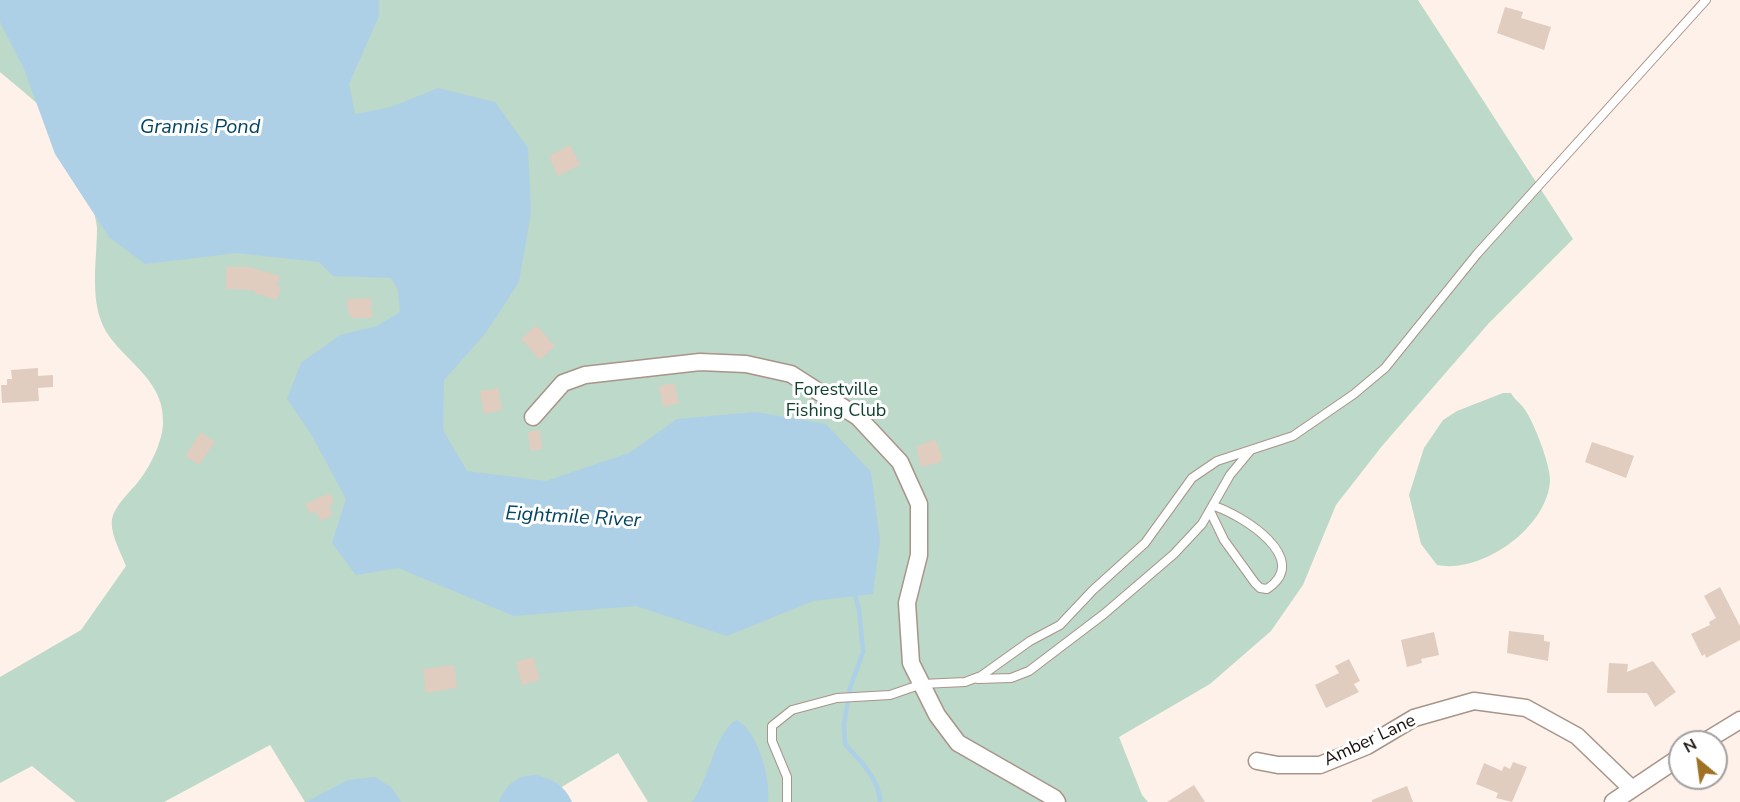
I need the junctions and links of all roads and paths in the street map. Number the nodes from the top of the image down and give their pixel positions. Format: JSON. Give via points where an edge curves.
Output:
{"nodes":[{"id":1,"x":1706,"y":0,"type":"edge"},
{"id":2,"x":533,"y":417,"type":"dead end"},
{"id":3,"x":1250,"y":452,"type":"junction"},
{"id":4,"x":1212,"y":509,"type":"junction"},
{"id":5,"x":974,"y":679,"type":"junction"},
{"id":6,"x":922,"y":684,"type":"junction"},
{"id":7,"x":1740,"y":720,"type":"edge"},
{"id":8,"x":1724,"y":730,"type":"edge"},
{"id":9,"x":1257,"y":761,"type":"dead end"},
{"id":10,"x":1668,"y":765,"type":"edge"},
{"id":11,"x":1632,"y":789,"type":"junction"},
{"id":12,"x":787,"y":802,"type":"edge"},
{"id":13,"x":1057,"y":802,"type":"edge"},
{"id":14,"x":1613,"y":802,"type":"edge"}],
"edges":[{"from":1,"to":3,"type":"lane","via":[[1477,254],[1385,368],[1293,436]]},
{"from":2,"to":6,"type":"street","via":[[563,382],[585,375],[699,362],[746,364],[791,374],[858,417],[900,462],[919,504],[919,555],[907,603],[911,663]]},
{"from":3,"to":4,"type":"lane","via":[[1230,475]]},
{"from":3,"to":5,"type":"lane","via":[[1217,461],[1192,478],[1144,543],[1077,610],[1060,625]]},
{"from":4,"to":4,"type":"lane","via":[[1231,511],[1268,540],[1281,558],[1276,583],[1260,588],[1250,577],[1224,540]]},
{"from":4,"to":5,"type":"lane","via":[[1174,554],[1029,671],[1011,678]]},
{"from":5,"to":6,"type":"lane"},
{"from":6,"to":12,"type":"lane","via":[[890,695],[861,694],[792,710],[772,726],[772,741],[787,777]]},
{"from":6,"to":13,"type":"street","via":[[937,715],[958,743]]},
{"from":7,"to":8,"type":"street"},
{"from":9,"to":11,"type":"street","name":"Amber Lane","via":[[1320,765],[1367,746],[1414,718],[1474,701],[1526,708],[1568,730]]},
{"from":10,"to":11,"type":"street"},
{"from":11,"to":14,"type":"street"}]}
